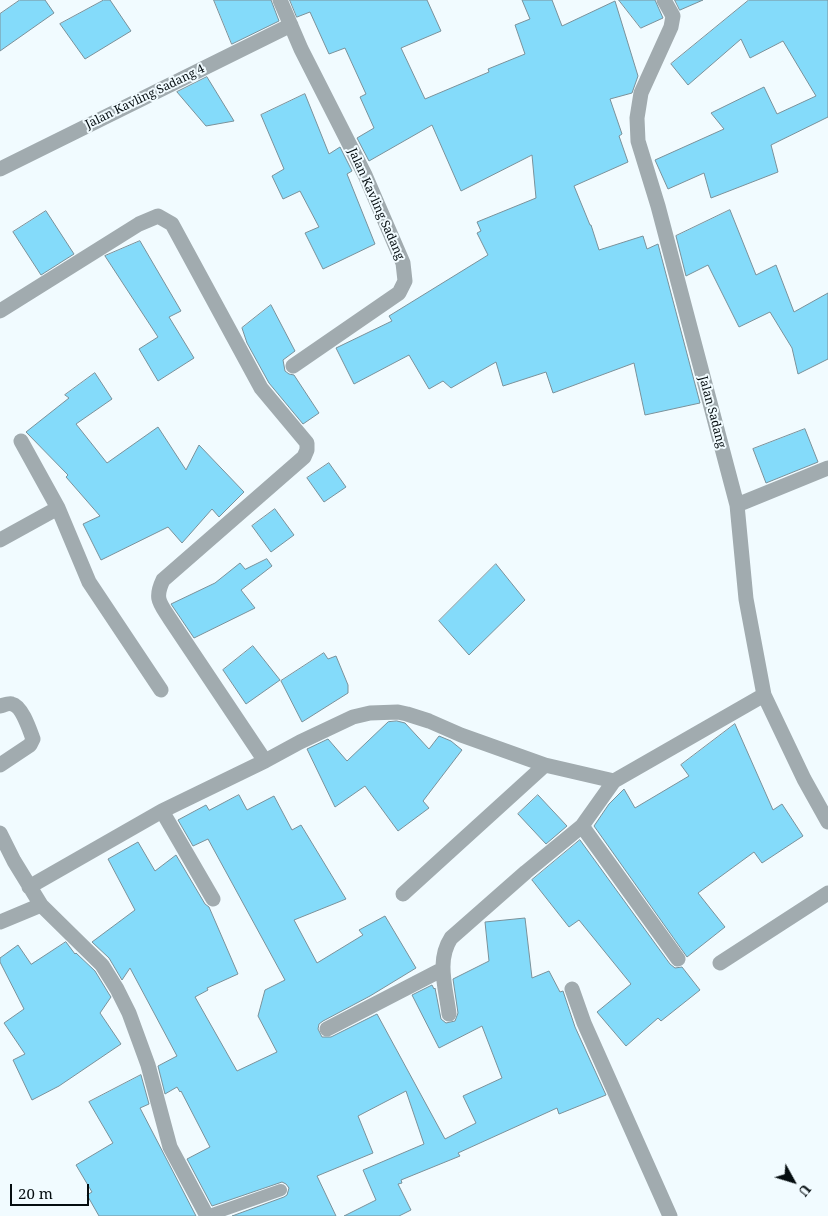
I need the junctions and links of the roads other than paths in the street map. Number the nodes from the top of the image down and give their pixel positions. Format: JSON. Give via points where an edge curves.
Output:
{"nodes":[{"id":1,"x":280,"y":0,"type":"edge"},
{"id":2,"x":664,"y":0,"type":"edge"},
{"id":3,"x":291,"y":25,"type":"junction"},
{"id":4,"x":0,"y":169,"type":"edge"},
{"id":5,"x":0,"y":312,"type":"edge"},
{"id":6,"x":293,"y":366,"type":"dead end"},
{"id":7,"x":21,"y":441,"type":"dead end"},
{"id":8,"x":828,"y":468,"type":"edge"},
{"id":9,"x":737,"y":505,"type":"junction"},
{"id":10,"x":58,"y":508,"type":"junction"},
{"id":11,"x":0,"y":540,"type":"edge"},
{"id":12,"x":161,"y":690,"type":"dead end"},
{"id":13,"x":764,"y":696,"type":"junction"},
{"id":14,"x":0,"y":706,"type":"edge"},
{"id":15,"x":265,"y":761,"type":"junction"},
{"id":16,"x":0,"y":765,"type":"edge"},
{"id":17,"x":545,"y":765,"type":"junction"},
{"id":18,"x":614,"y":781,"type":"junction"},
{"id":19,"x":162,"y":811,"type":"junction"},
{"id":20,"x":828,"y":822,"type":"edge"},
{"id":21,"x":582,"y":826,"type":"junction"},
{"id":22,"x":0,"y":832,"type":"edge"},
{"id":23,"x":29,"y":887,"type":"junction"},
{"id":24,"x":828,"y":893,"type":"edge"},
{"id":25,"x":402,"y":894,"type":"dead end"},
{"id":26,"x":213,"y":899,"type":"dead end"},
{"id":27,"x":41,"y":905,"type":"junction"},
{"id":28,"x":0,"y":922,"type":"edge"},
{"id":29,"x":678,"y":959,"type":"dead end"},
{"id":30,"x":720,"y":963,"type":"dead end"},
{"id":31,"x":443,"y":969,"type":"junction"},
{"id":32,"x":572,"y":989,"type":"dead end"},
{"id":33,"x":450,"y":1014,"type":"dead end"},
{"id":34,"x":327,"y":1029,"type":"dead end"},
{"id":35,"x":281,"y":1190,"type":"dead end"},
{"id":36,"x":207,"y":1216,"type":"edge"},
{"id":37,"x":670,"y":1216,"type":"edge"}],
"edges":[{"from":1,"to":3,"type":"street","name":"Jalan Kavling Sadang"},
{"from":2,"to":9,"type":"street","name":"Jalan Sadang","via":[[673,16],[671,27],[641,93],[638,141]]},
{"from":3,"to":4,"type":"street","name":"Jalan Kavling Sadang 4"},
{"from":3,"to":6,"type":"street","name":"Jalan Kavling Sadang","via":[[365,175],[403,263],[405,280],[399,293],[386,303]]},
{"from":5,"to":15,"type":"street","via":[[139,224],[158,216],[172,224],[261,388],[307,443],[304,457],[163,580],[158,590],[157,599]]},
{"from":7,"to":10,"type":"street"},
{"from":8,"to":9,"type":"street"},
{"from":9,"to":13,"type":"street","name":"Jalan Sadang","via":[[746,599]]},
{"from":10,"to":11,"type":"street"},
{"from":10,"to":12,"type":"street","via":[[89,582]]},
{"from":13,"to":18,"type":"street"},
{"from":13,"to":20,"type":"street","name":"Jalan Sadang"},
{"from":14,"to":16,"type":"street","via":[[12,704],[18,708],[33,739]]},
{"from":15,"to":17,"type":"street","via":[[353,717],[398,712]]},
{"from":15,"to":19,"type":"street"},
{"from":17,"to":18,"type":"street"},
{"from":17,"to":25,"type":"street"},
{"from":18,"to":21,"type":"street"},
{"from":19,"to":23,"type":"street"},
{"from":19,"to":26,"type":"street"},
{"from":21,"to":29,"type":"street"},
{"from":21,"to":31,"type":"street","via":[[458,930],[445,947]]},
{"from":22,"to":23,"type":"street"},
{"from":23,"to":27,"type":"street"},
{"from":24,"to":30,"type":"street"},
{"from":27,"to":28,"type":"street"},
{"from":27,"to":36,"type":"street","via":[[102,965],[117,989],[148,1064],[170,1147]]},
{"from":31,"to":33,"type":"street"},
{"from":31,"to":34,"type":"street"},
{"from":32,"to":37,"type":"street"},
{"from":35,"to":36,"type":"lane"}]}
